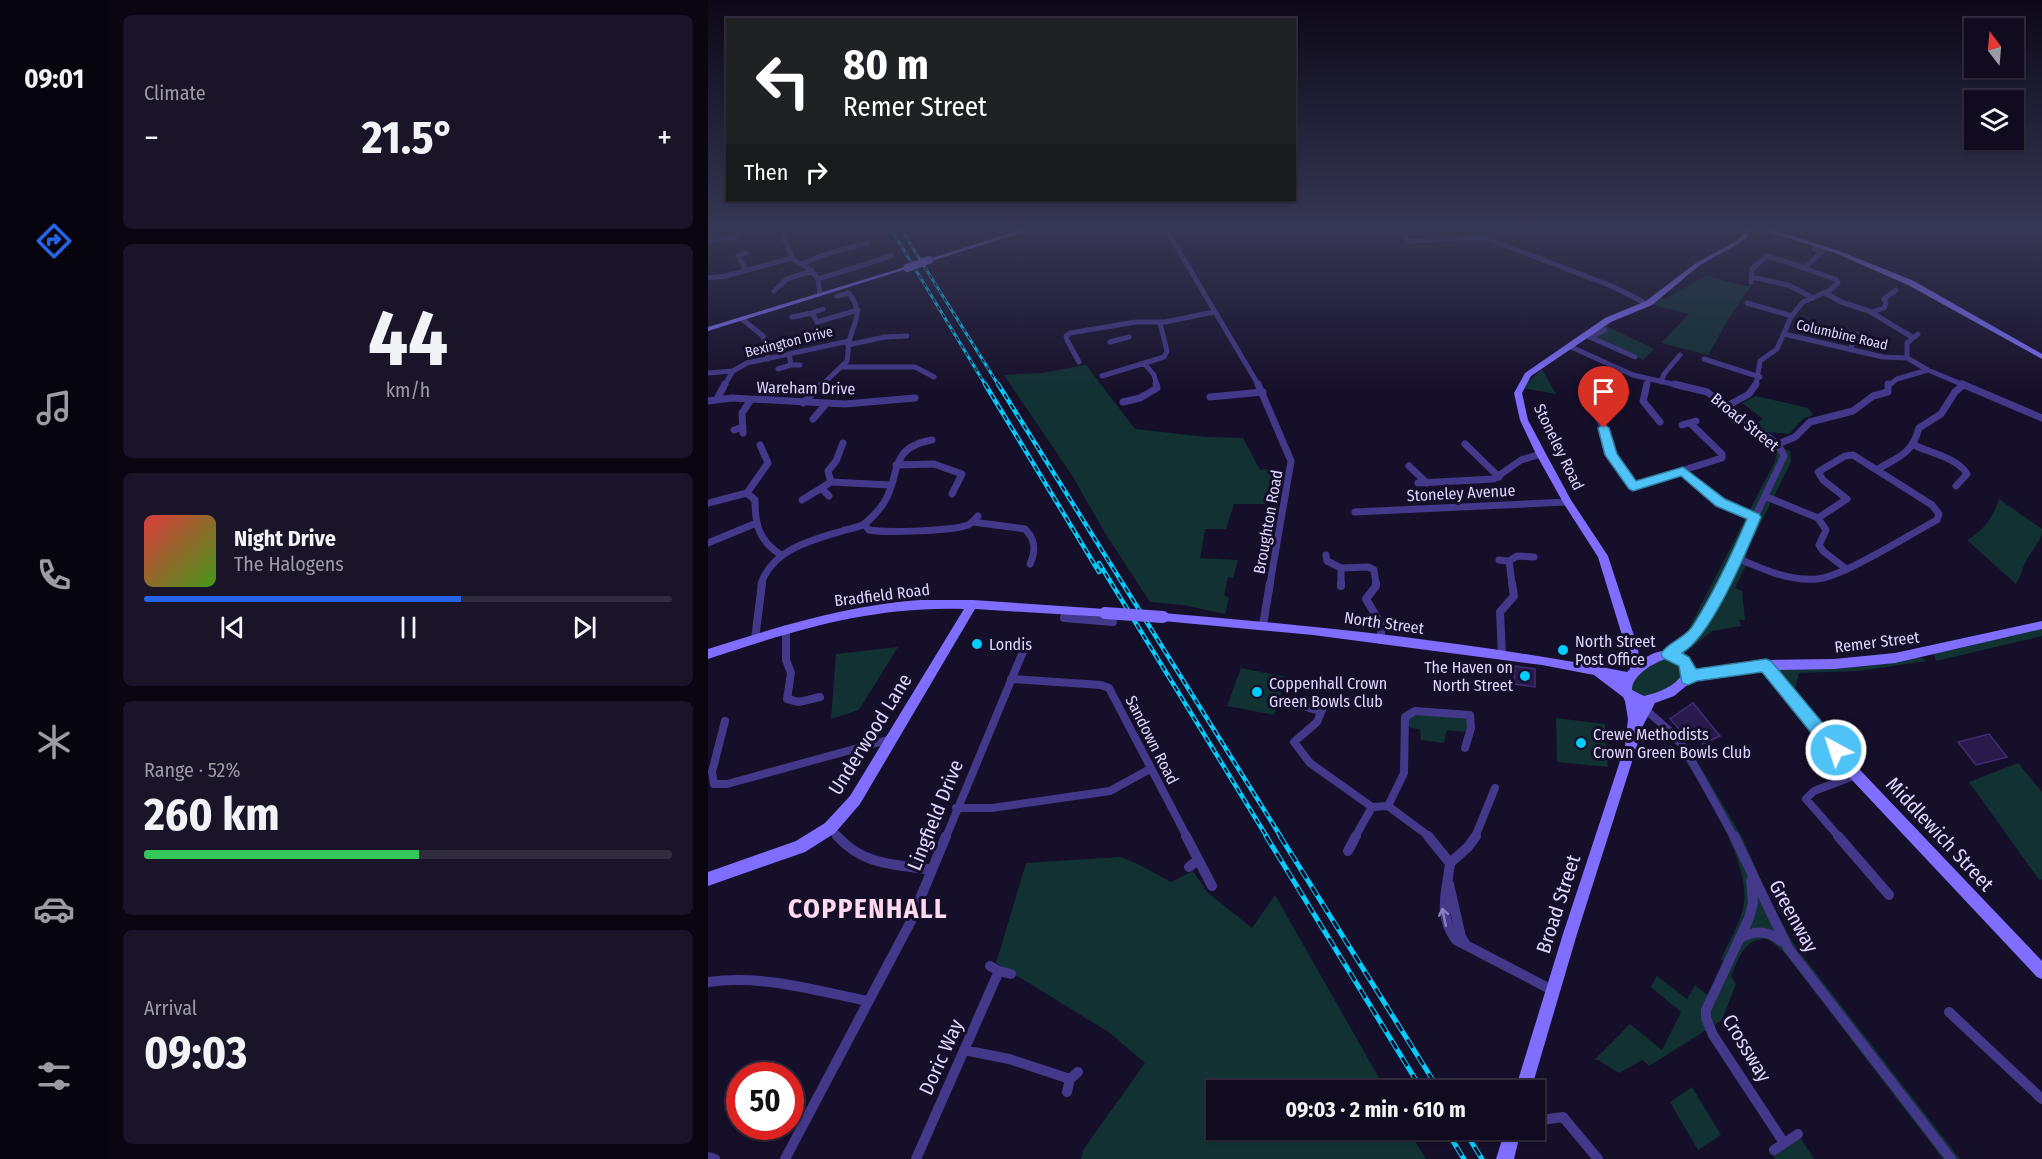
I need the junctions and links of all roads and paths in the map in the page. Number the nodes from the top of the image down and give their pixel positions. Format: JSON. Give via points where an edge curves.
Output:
{"nodes":[{"id":1,"x":783,"y":283,"type":"edge"},
{"id":2,"x":819,"y":283,"type":"edge"},
{"id":3,"x":857,"y":283,"type":"edge"},
{"id":4,"x":1197,"y":283,"type":"edge"},
{"id":5,"x":1604,"y":283,"type":"edge"},
{"id":6,"x":1674,"y":283,"type":"edge"},
{"id":7,"x":1774,"y":283,"type":"edge"},
{"id":8,"x":1838,"y":283,"type":"edge"},
{"id":9,"x":1911,"y":283,"type":"edge"},
{"id":10,"x":778,"y":289,"type":"dead end"},
{"id":11,"x":1896,"y":290,"type":"dead end"},
{"id":12,"x":1824,"y":293,"type":"junction"},
{"id":13,"x":820,"y":294,"type":"junction"},
{"id":14,"x":837,"y":296,"type":"dead end"},
{"id":15,"x":1813,"y":298,"type":"junction"},
{"id":16,"x":1747,"y":303,"type":"dead end"},
{"id":17,"x":1647,"y":304,"type":"junction"},
{"id":18,"x":823,"y":309,"type":"dead end"},
{"id":19,"x":858,"y":310,"type":"junction"},
{"id":20,"x":1214,"y":312,"type":"junction"},
{"id":21,"x":1872,"y":312,"type":"junction"},
{"id":22,"x":812,"y":313,"type":"junction"},
{"id":23,"x":1792,"y":316,"type":"junction"},
{"id":24,"x":792,"y":317,"type":"dead end"},
{"id":25,"x":742,"y":318,"type":"junction"},
{"id":26,"x":1160,"y":323,"type":"junction"},
{"id":27,"x":1114,"y":325,"type":"junction"},
{"id":28,"x":708,"y":329,"type":"edge"},
{"id":29,"x":1605,"y":330,"type":"dead end"},
{"id":30,"x":1784,"y":334,"type":"junction"},
{"id":31,"x":1854,"y":334,"type":"dead end"},
{"id":32,"x":907,"y":336,"type":"dead end"},
{"id":33,"x":1588,"y":336,"type":"junction"},
{"id":34,"x":1129,"y":337,"type":"dead end"},
{"id":35,"x":1118,"y":340,"type":"junction"},
{"id":36,"x":1110,"y":342,"type":"dead end"},
{"id":37,"x":849,"y":343,"type":"junction"},
{"id":38,"x":1569,"y":346,"type":"junction"},
{"id":39,"x":1851,"y":350,"type":"junction"},
{"id":40,"x":1087,"y":351,"type":"dead end"},
{"id":41,"x":1077,"y":352,"type":"junction"},
{"id":42,"x":789,"y":354,"type":"junction"},
{"id":43,"x":1680,"y":355,"type":"dead end"},
{"id":44,"x":1635,"y":357,"type":"dead end"},
{"id":45,"x":2042,"y":357,"type":"edge"},
{"id":46,"x":1907,"y":358,"type":"junction"},
{"id":47,"x":768,"y":359,"type":"junction"},
{"id":48,"x":1709,"y":359,"type":"dead end"},
{"id":49,"x":924,"y":362,"type":"dead end"},
{"id":50,"x":1079,"y":362,"type":"dead end"},
{"id":51,"x":1144,"y":363,"type":"junction"},
{"id":52,"x":791,"y":365,"type":"junction"},
{"id":53,"x":800,"y":365,"type":"dead end"},
{"id":54,"x":843,"y":367,"type":"junction"},
{"id":55,"x":915,"y":367,"type":"junction"},
{"id":56,"x":778,"y":369,"type":"dead end"},
{"id":57,"x":733,"y":370,"type":"junction"},
{"id":58,"x":1928,"y":370,"type":"junction"},
{"id":59,"x":1622,"y":371,"type":"junction"},
{"id":60,"x":708,"y":373,"type":"edge"},
{"id":61,"x":1102,"y":376,"type":"dead end"},
{"id":62,"x":934,"y":377,"type":"dead end"},
{"id":63,"x":1760,"y":377,"type":"junction"},
{"id":64,"x":1648,"y":379,"type":"junction"},
{"id":65,"x":1661,"y":382,"type":"junction"},
{"id":66,"x":1963,"y":385,"type":"junction"},
{"id":67,"x":1263,"y":392,"type":"junction"},
{"id":68,"x":1210,"y":397,"type":"dead end"},
{"id":69,"x":915,"y":398,"type":"dead end"},
{"id":70,"x":717,"y":399,"type":"junction"},
{"id":71,"x":750,"y":400,"type":"junction"},
{"id":72,"x":708,"y":401,"type":"edge"},
{"id":73,"x":1123,"y":402,"type":"dead end"},
{"id":74,"x":803,"y":403,"type":"junction"},
{"id":75,"x":826,"y":404,"type":"junction"},
{"id":76,"x":1727,"y":406,"type":"junction"},
{"id":77,"x":810,"y":412,"type":"dead end"},
{"id":78,"x":819,"y":412,"type":"junction"},
{"id":79,"x":2042,"y":418,"type":"edge"},
{"id":80,"x":813,"y":419,"type":"dead end"},
{"id":81,"x":1652,"y":424,"type":"dead end"},
{"id":82,"x":1682,"y":425,"type":"dead end"},
{"id":83,"x":734,"y":430,"type":"dead end"},
{"id":84,"x":932,"y":440,"type":"dead end"},
{"id":85,"x":843,"y":443,"type":"dead end"},
{"id":86,"x":1465,"y":444,"type":"dead end"},
{"id":87,"x":1778,"y":444,"type":"junction"},
{"id":88,"x":760,"y":445,"type":"dead end"},
{"id":89,"x":1914,"y":445,"type":"junction"},
{"id":90,"x":1541,"y":454,"type":"junction"},
{"id":91,"x":896,"y":465,"type":"junction"},
{"id":92,"x":1409,"y":466,"type":"dead end"},
{"id":93,"x":1878,"y":469,"type":"junction"},
{"id":94,"x":1683,"y":471,"type":"junction"},
{"id":95,"x":1499,"y":477,"type":"junction"},
{"id":96,"x":831,"y":482,"type":"junction"},
{"id":97,"x":1418,"y":483,"type":"dead end"},
{"id":98,"x":1427,"y":483,"type":"junction"},
{"id":99,"x":890,"y":484,"type":"junction"},
{"id":100,"x":1956,"y":486,"type":"dead end"},
{"id":101,"x":822,"y":489,"type":"junction"},
{"id":102,"x":747,"y":493,"type":"junction"},
{"id":103,"x":952,"y":494,"type":"dead end"},
{"id":104,"x":830,"y":496,"type":"dead end"},
{"id":105,"x":1767,"y":497,"type":"junction"},
{"id":106,"x":802,"y":500,"type":"dead end"},
{"id":107,"x":1568,"y":502,"type":"junction"},
{"id":108,"x":708,"y":503,"type":"edge"},
{"id":109,"x":1355,"y":512,"type":"dead end"},
{"id":110,"x":1755,"y":517,"type":"junction"},
{"id":111,"x":1818,"y":518,"type":"junction"},
{"id":112,"x":754,"y":524,"type":"junction"},
{"id":113,"x":864,"y":524,"type":"junction"},
{"id":114,"x":708,"y":543,"type":"edge"},
{"id":115,"x":782,"y":555,"type":"junction"},
{"id":116,"x":1326,"y":555,"type":"dead end"},
{"id":117,"x":1534,"y":557,"type":"dead end"},
{"id":118,"x":1737,"y":558,"type":"junction"},
{"id":119,"x":1499,"y":560,"type":"dead end"},
{"id":120,"x":1509,"y":561,"type":"junction"},
{"id":121,"x":1030,"y":564,"type":"dead end"},
{"id":122,"x":1341,"y":568,"type":"junction"},
{"id":123,"x":1845,"y":568,"type":"junction"},
{"id":124,"x":1341,"y":586,"type":"dead end"},
{"id":125,"x":971,"y":606,"type":"junction"},
{"id":126,"x":1163,"y":617,"type":"joint"},
{"id":127,"x":1263,"y":625,"type":"junction"},
{"id":128,"x":2042,"y":625,"type":"edge"},
{"id":129,"x":786,"y":629,"type":"junction"},
{"id":130,"x":755,"y":639,"type":"junction"},
{"id":131,"x":1380,"y":640,"type":"junction"},
{"id":132,"x":1027,"y":642,"type":"dead end"},
{"id":133,"x":1631,"y":645,"type":"junction"},
{"id":134,"x":1684,"y":645,"type":"junction"},
{"id":135,"x":708,"y":654,"type":"edge"},
{"id":136,"x":1668,"y":654,"type":"junction"},
{"id":137,"x":1502,"y":655,"type":"junction"},
{"id":138,"x":1654,"y":658,"type":"junction"},
{"id":139,"x":1685,"y":662,"type":"junction"},
{"id":140,"x":1766,"y":665,"type":"junction"},
{"id":141,"x":1598,"y":672,"type":"junction"},
{"id":142,"x":1713,"y":673,"type":"junction"},
{"id":143,"x":1633,"y":674,"type":"junction"},
{"id":144,"x":1688,"y":678,"type":"junction"},
{"id":145,"x":1011,"y":679,"type":"junction"},
{"id":146,"x":1628,"y":693,"type":"junction"},
{"id":147,"x":814,"y":701,"type":"dead end"},
{"id":148,"x":1648,"y":705,"type":"junction"},
{"id":149,"x":1309,"y":708,"type":"dead end"},
{"id":150,"x":725,"y":721,"type":"dead end"},
{"id":151,"x":1634,"y":731,"type":"junction"},
{"id":152,"x":891,"y":739,"type":"junction"},
{"id":153,"x":1465,"y":748,"type":"dead end"},
{"id":154,"x":1150,"y":770,"type":"junction"},
{"id":155,"x":1857,"y":775,"type":"junction"},
{"id":156,"x":1495,"y":788,"type":"dead end"},
{"id":157,"x":1388,"y":806,"type":"junction"},
{"id":158,"x":1372,"y":807,"type":"junction"},
{"id":159,"x":956,"y":808,"type":"junction"},
{"id":160,"x":830,"y":828,"type":"junction"},
{"id":161,"x":1348,"y":850,"type":"dead end"},
{"id":162,"x":1198,"y":860,"type":"junction"},
{"id":163,"x":1450,"y":863,"type":"junction"},
{"id":164,"x":1189,"y":867,"type":"dead end"},
{"id":165,"x":932,"y":870,"type":"junction"},
{"id":166,"x":1750,"y":872,"type":"junction"},
{"id":167,"x":708,"y":879,"type":"edge"},
{"id":168,"x":1212,"y":886,"type":"dead end"},
{"id":169,"x":1889,"y":895,"type":"dead end"},
{"id":170,"x":1742,"y":937,"type":"junction"},
{"id":171,"x":1788,"y":948,"type":"junction"},
{"id":172,"x":1000,"y":970,"type":"dead end"},
{"id":173,"x":2042,"y":972,"type":"edge"},
{"id":174,"x":708,"y":982,"type":"edge"},
{"id":175,"x":1552,"y":990,"type":"junction"},
{"id":176,"x":868,"y":1001,"type":"junction"},
{"id":177,"x":1949,"y":1012,"type":"dead end"},
{"id":178,"x":964,"y":1050,"type":"junction"},
{"id":179,"x":1526,"y":1080,"type":"edge"},
{"id":180,"x":1067,"y":1092,"type":"dead end"},
{"id":181,"x":2042,"y":1098,"type":"edge"},
{"id":182,"x":1545,"y":1122,"type":"edge"},
{"id":183,"x":1798,"y":1134,"type":"dead end"},
{"id":184,"x":1510,"y":1140,"type":"edge"},
{"id":185,"x":708,"y":1157,"type":"edge"},
{"id":186,"x":715,"y":1159,"type":"edge"},
{"id":187,"x":785,"y":1159,"type":"edge"},
{"id":188,"x":916,"y":1159,"type":"edge"},
{"id":189,"x":1505,"y":1159,"type":"edge"},
{"id":190,"x":1598,"y":1159,"type":"edge"},
{"id":191,"x":1951,"y":1159,"type":"edge"}],
"edges":[{"from":1,"to":10,"type":"street"},
{"from":2,"to":13,"type":"street"},
{"from":3,"to":13,"type":"street","bridge":true},
{"from":4,"to":20,"type":"street","name":"Broughton Road"},
{"from":5,"to":17,"type":"street"},
{"from":6,"to":17,"type":"street","name":"Stoneley Road"},
{"from":7,"to":15,"type":"street","via":[[1788,285]]},
{"from":8,"to":12,"type":"street"},
{"from":9,"to":45,"type":"street"},
{"from":11,"to":21,"type":"street","via":[[1884,299],[1884,308]]},
{"from":12,"to":15,"type":"street"},
{"from":12,"to":21,"type":"street"},
{"from":13,"to":25,"type":"street"},
{"from":14,"to":19,"type":"street","via":[[852,292]]},
{"from":15,"to":23,"type":"street","via":[[1803,302]]},
{"from":16,"to":23,"type":"street"},
{"from":17,"to":33,"type":"street","name":"Stoneley Road","via":[[1617,315]]},
{"from":18,"to":22,"type":"street"},
{"from":19,"to":22,"type":"street","via":[[817,325]]},
{"from":19,"to":37,"type":"street","via":[[858,323]]},
{"from":20,"to":26,"type":"street"},
{"from":20,"to":67,"type":"street","name":"Broughton Road"},
{"from":21,"to":46,"type":"street","via":[[1915,335],[1905,345]]},
{"from":22,"to":24,"type":"street"},
{"from":23,"to":30,"type":"street"},
{"from":25,"to":28,"type":"street"},
{"from":25,"to":47,"type":"street","via":[[763,336]]},
{"from":26,"to":27,"type":"street"},
{"from":26,"to":51,"type":"street","via":[[1166,354]]},
{"from":27,"to":35,"type":"street"},
{"from":27,"to":41,"type":"street","via":[[1070,333],[1066,336],[1069,345]]},
{"from":29,"to":33,"type":"street"},
{"from":30,"to":39,"type":"street","name":"Columbine Road"},
{"from":30,"to":63,"type":"street","via":[[1777,349],[1760,361]]},
{"from":31,"to":39,"type":"street"},
{"from":32,"to":37,"type":"street","name":"Bexington Drive","via":[[893,334]]},
{"from":33,"to":38,"type":"street","name":"Stoneley Road"},
{"from":33,"to":44,"type":"street"},
{"from":34,"to":35,"type":"street"},
{"from":35,"to":36,"type":"street"},
{"from":37,"to":42,"type":"street","name":"Bexington Drive"},
{"from":37,"to":54,"type":"street"},
{"from":38,"to":59,"type":"street","name":"Broad Street"},
{"from":38,"to":90,"type":"street","name":"Stoneley Road","via":[[1528,375],[1518,393],[1524,420]]},
{"from":39,"to":46,"type":"street","name":"Columbine Road"},
{"from":40,"to":41,"type":"street"},
{"from":41,"to":50,"type":"street"},
{"from":42,"to":47,"type":"street","name":"Bexington Drive"},
{"from":42,"to":52,"type":"street"},
{"from":43,"to":65,"type":"street","via":[[1664,370]]},
{"from":46,"to":58,"type":"street","name":"Columbine Road"},
{"from":47,"to":57,"type":"street","name":"Bexington Drive"},
{"from":48,"to":63,"type":"street"},
{"from":49,"to":55,"type":"street"},
{"from":51,"to":61,"type":"street"},
{"from":51,"to":73,"type":"street","via":[[1154,375],[1157,388]]},
{"from":52,"to":53,"type":"street"},
{"from":52,"to":56,"type":"street"},
{"from":54,"to":55,"type":"street"},
{"from":54,"to":74,"type":"street"},
{"from":55,"to":62,"type":"street"},
{"from":57,"to":60,"type":"street"},
{"from":57,"to":70,"type":"street","name":"Bexington Drive"},
{"from":58,"to":66,"type":"street","name":"Columbine Road"},
{"from":58,"to":87,"type":"street","via":[[1897,379],[1888,384],[1886,394],[1873,396],[1838,417],[1810,422],[1795,437]]},
{"from":59,"to":64,"type":"street","name":"Broad Street"},
{"from":59,"to":94,"type":"street","via":[[1584,394],[1604,428],[1611,455],[1633,486]]},
{"from":63,"to":76,"type":"street","via":[[1753,391]]},
{"from":64,"to":65,"type":"street","name":"Broad Street"},
{"from":64,"to":81,"type":"street","via":[[1643,401],[1663,421]]},
{"from":65,"to":76,"type":"street","name":"Broad Street","via":[[1707,392]]},
{"from":66,"to":79,"type":"street","name":"Columbine Road"},
{"from":66,"to":89,"type":"street","via":[[1941,414],[1919,428]]},
{"from":67,"to":68,"type":"street"},
{"from":67,"to":127,"type":"street","name":"Broughton Road","via":[[1291,461]]},
{"from":69,"to":75,"type":"street","name":"Wareham Drive"},
{"from":70,"to":71,"type":"street","name":"Wareham Drive"},
{"from":70,"to":72,"type":"street","name":"Wareham Drive"},
{"from":71,"to":74,"type":"street","name":"Wareham Drive"},
{"from":71,"to":83,"type":"street","via":[[742,413],[743,430]]},
{"from":74,"to":75,"type":"street","name":"Wareham Drive"},
{"from":75,"to":78,"type":"street"},
{"from":76,"to":87,"type":"street","name":"Broad Street"},
{"from":77,"to":78,"type":"street"},
{"from":78,"to":80,"type":"street"},
{"from":82,"to":94,"type":"street","via":[[1693,422],[1723,456]]},
{"from":84,"to":91,"type":"street","via":[[915,443]]},
{"from":85,"to":96,"type":"street","via":[[828,471]]},
{"from":86,"to":95,"type":"street"},
{"from":87,"to":105,"type":"street","name":"Broad Street","via":[[1784,456]]},
{"from":88,"to":102,"type":"street","via":[[768,463]]},
{"from":89,"to":93,"type":"street"},
{"from":89,"to":100,"type":"street","via":[[1965,470],[1967,474]]},
{"from":90,"to":95,"type":"street","via":[[1521,460]]},
{"from":90,"to":107,"type":"street","name":"Stoneley Road"},
{"from":91,"to":99,"type":"street"},
{"from":91,"to":103,"type":"street","via":[[934,464],[964,472]]},
{"from":92,"to":98,"type":"street"},
{"from":93,"to":111,"type":"street","via":[[1853,455],[1818,472],[1847,498]]},
{"from":93,"to":123,"type":"street","via":[[1932,505],[1939,514],[1937,520]]},
{"from":94,"to":110,"type":"street","via":[[1720,502]]},
{"from":95,"to":98,"type":"street"},
{"from":96,"to":99,"type":"street"},
{"from":96,"to":101,"type":"street"},
{"from":97,"to":98,"type":"street"},
{"from":99,"to":113,"type":"street","via":[[884,503]]},
{"from":101,"to":104,"type":"street"},
{"from":101,"to":106,"type":"street"},
{"from":102,"to":108,"type":"street"},
{"from":102,"to":112,"type":"street","via":[[754,500]]},
{"from":105,"to":110,"type":"street","name":"Broad Street"},
{"from":105,"to":111,"type":"street"},
{"from":107,"to":109,"type":"street","name":"Stoneley Avenue"},
{"from":107,"to":133,"type":"street","name":"Stoneley Road","via":[[1603,556]]},
{"from":110,"to":118,"type":"street","name":"Broad Street"},
{"from":111,"to":123,"type":"street","via":[[1826,530],[1819,545]]},
{"from":112,"to":114,"type":"street"},
{"from":112,"to":115,"type":"street","via":[[771,549]]},
{"from":113,"to":115,"type":"street","via":[[816,538]]},
{"from":113,"to":121,"type":"street","via":[[869,530],[882,532],[923,525],[969,525],[976,519],[1025,529],[1034,544]]},
{"from":115,"to":130,"type":"street","via":[[763,578]]},
{"from":116,"to":122,"type":"street","via":[[1327,561]]},
{"from":117,"to":120,"type":"street","via":[[1517,556]]},
{"from":118,"to":123,"type":"street","via":[[1796,580],[1815,581]]},
{"from":118,"to":134,"type":"street","name":"Broad Street","via":[[1696,633]]},
{"from":119,"to":120,"type":"street"},
{"from":120,"to":137,"type":"street","via":[[1514,596],[1500,612]]},
{"from":122,"to":124,"type":"street"},
{"from":122,"to":131,"type":"street","via":[[1374,570],[1376,586],[1366,599],[1382,626]]},
{"from":125,"to":126,"type":"street","name":"Bradfield Road","bridge":true,"via":[[1109,618]]},
{"from":125,"to":129,"type":"street","name":"Bradfield Road","via":[[894,606]]},
{"from":125,"to":152,"type":"street","name":"Underwood Lane"},
{"from":126,"to":127,"type":"street","name":"North Street"},
{"from":127,"to":131,"type":"street","name":"North Street"},
{"from":128,"to":140,"type":"street","name":"Remer Street","via":[[1895,658]]},
{"from":129,"to":130,"type":"street","name":"Bradfield Road"},
{"from":129,"to":147,"type":"street","via":[[786,660],[791,673],[787,699]]},
{"from":130,"to":135,"type":"street","name":"Bradfield Road"},
{"from":131,"to":137,"type":"street","name":"North Street"},
{"from":132,"to":145,"type":"street","name":"Lingfield Drive"},
{"from":133,"to":138,"type":"street","via":[[1640,654]]},
{"from":133,"to":143,"type":"street","name":"Stoneley Road"},
{"from":134,"to":136,"type":"street","name":"Broad Street"},
{"from":134,"to":139,"type":"street"},
{"from":136,"to":138,"type":"street"},
{"from":136,"to":139,"type":"street","name":"Remer Street"},
{"from":137,"to":141,"type":"street","name":"North Street"},
{"from":138,"to":143,"type":"street"},
{"from":139,"to":142,"type":"street","name":"Remer Street"},
{"from":139,"to":144,"type":"street"},
{"from":140,"to":142,"type":"street","name":"Remer Street"},
{"from":140,"to":155,"type":"street","name":"Middlewich Street"},
{"from":141,"to":143,"type":"street","name":"North Street"},
{"from":141,"to":146,"type":"street","name":"North Street"},
{"from":142,"to":144,"type":"street","name":"Remer Street"},
{"from":143,"to":146,"type":"street","name":"Stoneley Road","via":[[1626,683]]},
{"from":144,"to":148,"type":"street"},
{"from":145,"to":154,"type":"street","name":"Sandown Road","via":[[1109,688]]},
{"from":145,"to":159,"type":"street","name":"Lingfield Drive"},
{"from":146,"to":148,"type":"street"},
{"from":146,"to":151,"type":"street","name":"Broad Street"},
{"from":148,"to":151,"type":"street","name":"Broad Street"},
{"from":148,"to":166,"type":"street","name":"Greenway","via":[[1685,749]]},
{"from":149,"to":158,"type":"street","via":[[1323,707],[1317,723],[1291,739],[1317,770]]},
{"from":150,"to":152,"type":"street","via":[[712,772],[714,784],[727,784]]},
{"from":151,"to":175,"type":"street","name":"Broad Street"},
{"from":152,"to":160,"type":"street","name":"Underwood Lane","via":[[855,800]]},
{"from":153,"to":157,"type":"street","via":[[1470,716],[1409,712],[1405,717],[1403,783]]},
{"from":154,"to":159,"type":"street","via":[[1110,791],[992,808]]},
{"from":154,"to":162,"type":"street","name":"Sandown Road"},
{"from":155,"to":169,"type":"street","via":[[1814,791],[1806,799]]},
{"from":155,"to":173,"type":"street","name":"Middlewich Street"},
{"from":156,"to":163,"type":"street","via":[[1478,836],[1471,847]]},
{"from":157,"to":158,"type":"street"},
{"from":157,"to":163,"type":"street","via":[[1432,839]]},
{"from":158,"to":161,"type":"street"},
{"from":159,"to":165,"type":"street","name":"Lingfield Drive"},
{"from":160,"to":165,"type":"street","via":[[847,847],[866,859]]},
{"from":160,"to":167,"type":"street","name":"Underwood Lane","via":[[800,847]]},
{"from":162,"to":164,"type":"street"},
{"from":162,"to":168,"type":"street","name":"Sandown Road"},
{"from":163,"to":175,"type":"street","via":[[1442,907],[1450,933]]},
{"from":165,"to":176,"type":"street","name":"Lingfield Drive","via":[[910,923]]},
{"from":166,"to":170,"type":"street","name":"Crossway","via":[[1753,903]]},
{"from":166,"to":171,"type":"street","name":"Greenway"},
{"from":170,"to":171,"type":"street","via":[[1765,931]]},
{"from":170,"to":183,"type":"street","name":"Crossway","via":[[1706,1018],[1779,1147]]},
{"from":171,"to":191,"type":"street","name":"Greenway"},
{"from":172,"to":178,"type":"street","name":"Doric Way"},
{"from":174,"to":176,"type":"street","via":[[746,979]]},
{"from":175,"to":179,"type":"street","name":"Broad Street"},
{"from":176,"to":187,"type":"street","name":"Lingfield Drive"},
{"from":177,"to":181,"type":"street"},
{"from":178,"to":180,"type":"street","via":[[1074,1076]]},
{"from":178,"to":188,"type":"street","name":"Doric Way"},
{"from":182,"to":190,"type":"street","via":[[1563,1117]]},
{"from":184,"to":189,"type":"street"},
{"from":185,"to":186,"type":"street"}]}
